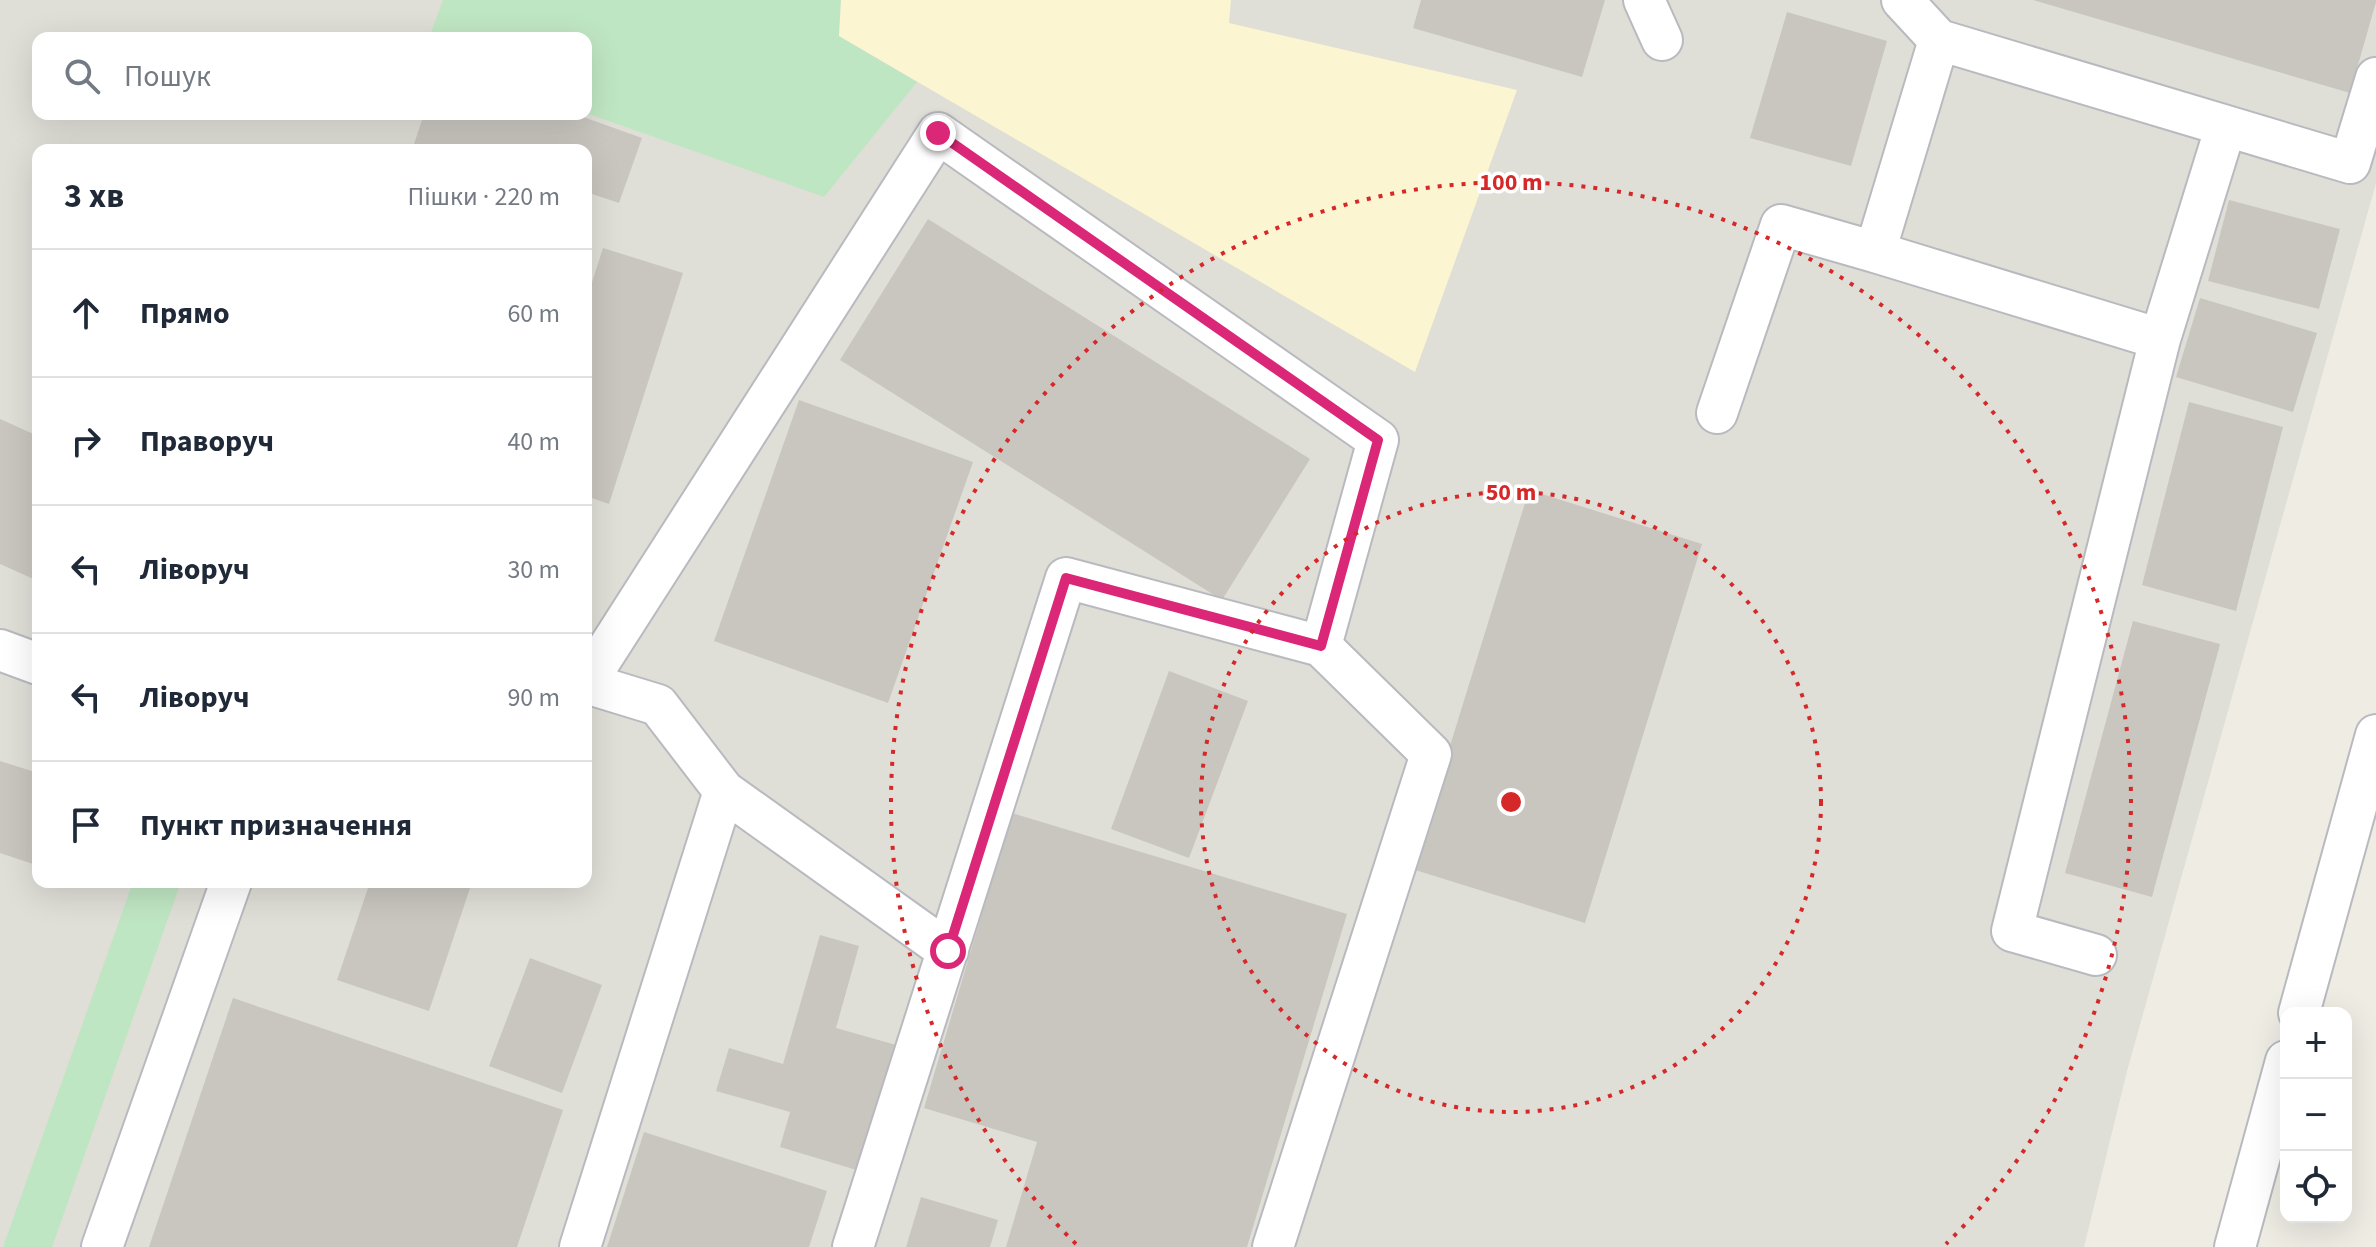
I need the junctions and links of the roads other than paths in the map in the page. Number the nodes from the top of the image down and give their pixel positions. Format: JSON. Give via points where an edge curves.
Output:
{"nodes":[{"id":1,"x":1644,"y":0,"type":"edge"},
{"id":2,"x":1902,"y":0,"type":"edge"},
{"id":3,"x":1662,"y":40,"type":"dead end"},
{"id":4,"x":1939,"y":40,"type":"junction"},
{"id":5,"x":2376,"y":78,"type":"edge"},
{"id":6,"x":2226,"y":126,"type":"junction"},
{"id":7,"x":1875,"y":252,"type":"junction"},
{"id":8,"x":2160,"y":339,"type":"junction"},
{"id":9,"x":1717,"y":413,"type":"dead end"},
{"id":10,"x":1321,"y":646,"type":"junction"},
{"id":11,"x":0,"y":650,"type":"edge"},
{"id":12,"x":32,"y":662,"type":"edge"},
{"id":13,"x":592,"y":674,"type":"edge"},
{"id":14,"x":592,"y":685,"type":"edge"},
{"id":15,"x":2376,"y":735,"type":"edge"},
{"id":16,"x":724,"y":791,"type":"junction"},
{"id":17,"x":2365,"y":817,"type":"edge"},
{"id":18,"x":229,"y":888,"type":"edge"},
{"id":19,"x":948,"y":951,"type":"junction"},
{"id":20,"x":2096,"y":955,"type":"dead end"},
{"id":21,"x":2301,"y":1007,"type":"edge"},
{"id":22,"x":2281,"y":1079,"type":"edge"},
{"id":23,"x":102,"y":1247,"type":"edge"},
{"id":24,"x":580,"y":1247,"type":"edge"},
{"id":25,"x":853,"y":1247,"type":"edge"},
{"id":26,"x":1273,"y":1247,"type":"edge"},
{"id":27,"x":2235,"y":1247,"type":"edge"}],
"edges":[{"from":1,"to":3,"type":"lane"},
{"from":2,"to":4,"type":"lane"},
{"from":4,"to":6,"type":"lane"},
{"from":4,"to":7,"type":"lane"},
{"from":5,"to":6,"type":"lane","via":[[2350,163]]},
{"from":6,"to":8,"type":"lane"},
{"from":7,"to":8,"type":"lane"},
{"from":7,"to":9,"type":"lane","via":[[1781,225]]},
{"from":8,"to":20,"type":"lane","via":[[2012,931]]},
{"from":10,"to":13,"type":"lane","via":[[1378,440],[938,133]]},
{"from":10,"to":19,"type":"lane","via":[[1066,578]]},
{"from":10,"to":26,"type":"lane","via":[[1431,754]]},
{"from":11,"to":12,"type":"lane"},
{"from":14,"to":16,"type":"lane","via":[[658,705]]},
{"from":15,"to":17,"type":"lane"},
{"from":16,"to":19,"type":"lane"},
{"from":16,"to":24,"type":"lane"},
{"from":17,"to":21,"type":"lane"},
{"from":18,"to":23,"type":"lane"},
{"from":19,"to":25,"type":"lane"},
{"from":22,"to":27,"type":"lane"}]}
